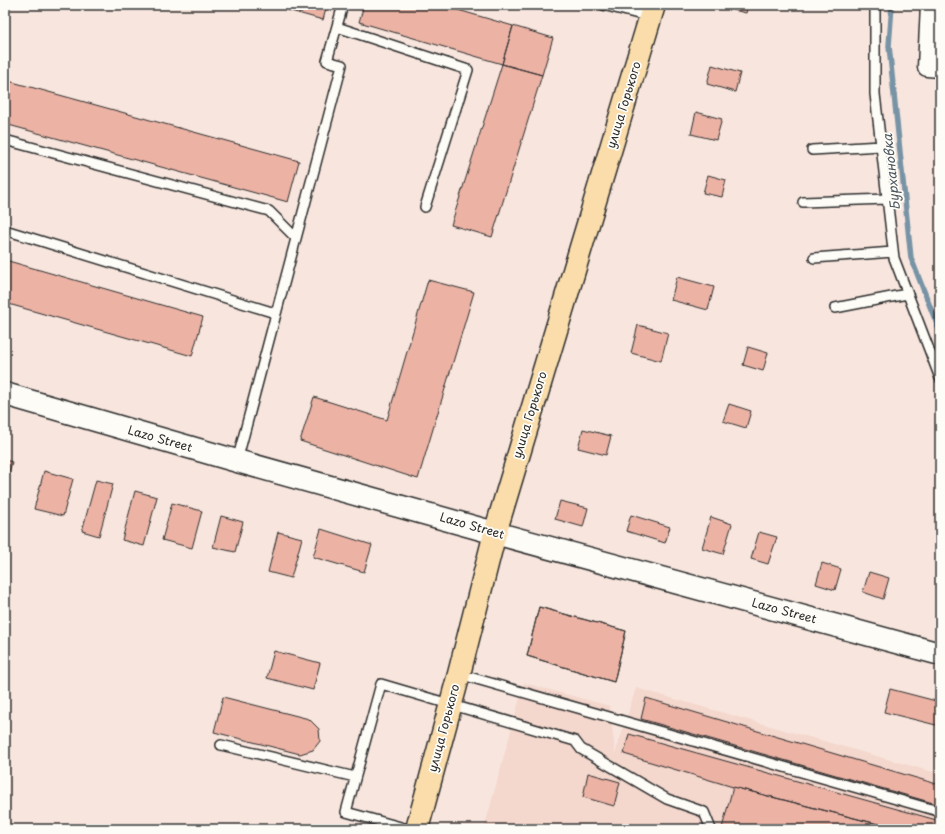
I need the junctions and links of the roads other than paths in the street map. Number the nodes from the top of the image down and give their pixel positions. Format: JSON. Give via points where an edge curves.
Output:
{"nodes":[{"id":1,"x":344,"y":5,"type":"edge"},
{"id":2,"x":603,"y":5,"type":"edge"},
{"id":3,"x":875,"y":5,"type":"edge"},
{"id":4,"x":930,"y":5,"type":"edge"},
{"id":5,"x":653,"y":11,"type":"edge"},
{"id":6,"x":337,"y":27,"type":"junction"},
{"id":7,"x":940,"y":68,"type":"edge"},
{"id":8,"x":5,"y":140,"type":"edge"},
{"id":9,"x":881,"y":146,"type":"junction"},
{"id":10,"x":812,"y":150,"type":"dead end"},
{"id":11,"x":887,"y":199,"type":"junction"},
{"id":12,"x":803,"y":202,"type":"dead end"},
{"id":13,"x":425,"y":207,"type":"dead end"},
{"id":14,"x":5,"y":230,"type":"edge"},
{"id":15,"x":296,"y":238,"type":"junction"},
{"id":16,"x":893,"y":252,"type":"junction"},
{"id":17,"x":814,"y":258,"type":"dead end"},
{"id":18,"x":907,"y":294,"type":"junction"},
{"id":19,"x":835,"y":308,"type":"dead end"},
{"id":20,"x":276,"y":313,"type":"junction"},
{"id":21,"x":940,"y":378,"type":"edge"},
{"id":22,"x":5,"y":394,"type":"edge"},
{"id":23,"x":237,"y":461,"type":"junction"},
{"id":24,"x":494,"y":533,"type":"junction"},
{"id":25,"x":940,"y":654,"type":"edge"},
{"id":26,"x":459,"y":674,"type":"junction"},
{"id":27,"x":451,"y":704,"type":"junction"},
{"id":28,"x":221,"y":745,"type":"dead end"},
{"id":29,"x":355,"y":777,"type":"junction"},
{"id":30,"x":938,"y":811,"type":"dead end"},
{"id":31,"x":408,"y":829,"type":"edge"},
{"id":32,"x":417,"y":829,"type":"edge"},
{"id":33,"x":711,"y":829,"type":"edge"}],
"edges":[{"from":1,"to":6,"type":"lane"},
{"from":2,"to":5,"type":"lane"},
{"from":3,"to":9,"type":"lane","via":[[875,94]]},
{"from":4,"to":7,"type":"street","via":[[927,67]]},
{"from":5,"to":24,"type":"main road","name":"улица Горького"},
{"from":6,"to":13,"type":"lane","via":[[468,70]]},
{"from":6,"to":15,"type":"lane","via":[[327,61],[342,65]]},
{"from":8,"to":15,"type":"lane","via":[[269,211]]},
{"from":9,"to":10,"type":"lane"},
{"from":9,"to":11,"type":"lane"},
{"from":11,"to":12,"type":"lane"},
{"from":11,"to":16,"type":"lane"},
{"from":14,"to":20,"type":"lane"},
{"from":15,"to":20,"type":"lane"},
{"from":16,"to":17,"type":"lane"},
{"from":16,"to":18,"type":"lane"},
{"from":18,"to":19,"type":"lane"},
{"from":18,"to":21,"type":"lane"},
{"from":20,"to":23,"type":"lane"},
{"from":22,"to":23,"type":"main road","name":"Lazo Street"},
{"from":23,"to":24,"type":"main road","name":"Lazo Street"},
{"from":24,"to":25,"type":"main road","name":"Lazo Street"},
{"from":24,"to":26,"type":"main road","name":"улица Горького"},
{"from":26,"to":27,"type":"main road","name":"улица Горького"},
{"from":26,"to":30,"type":"lane"},
{"from":27,"to":29,"type":"lane","via":[[380,684]]},
{"from":27,"to":32,"type":"main road","name":"улица Горького"},
{"from":27,"to":33,"type":"lane","via":[[575,741],[581,749],[667,799],[704,812]]},
{"from":28,"to":29,"type":"lane"},
{"from":29,"to":31,"type":"lane","via":[[346,812]]}]}
